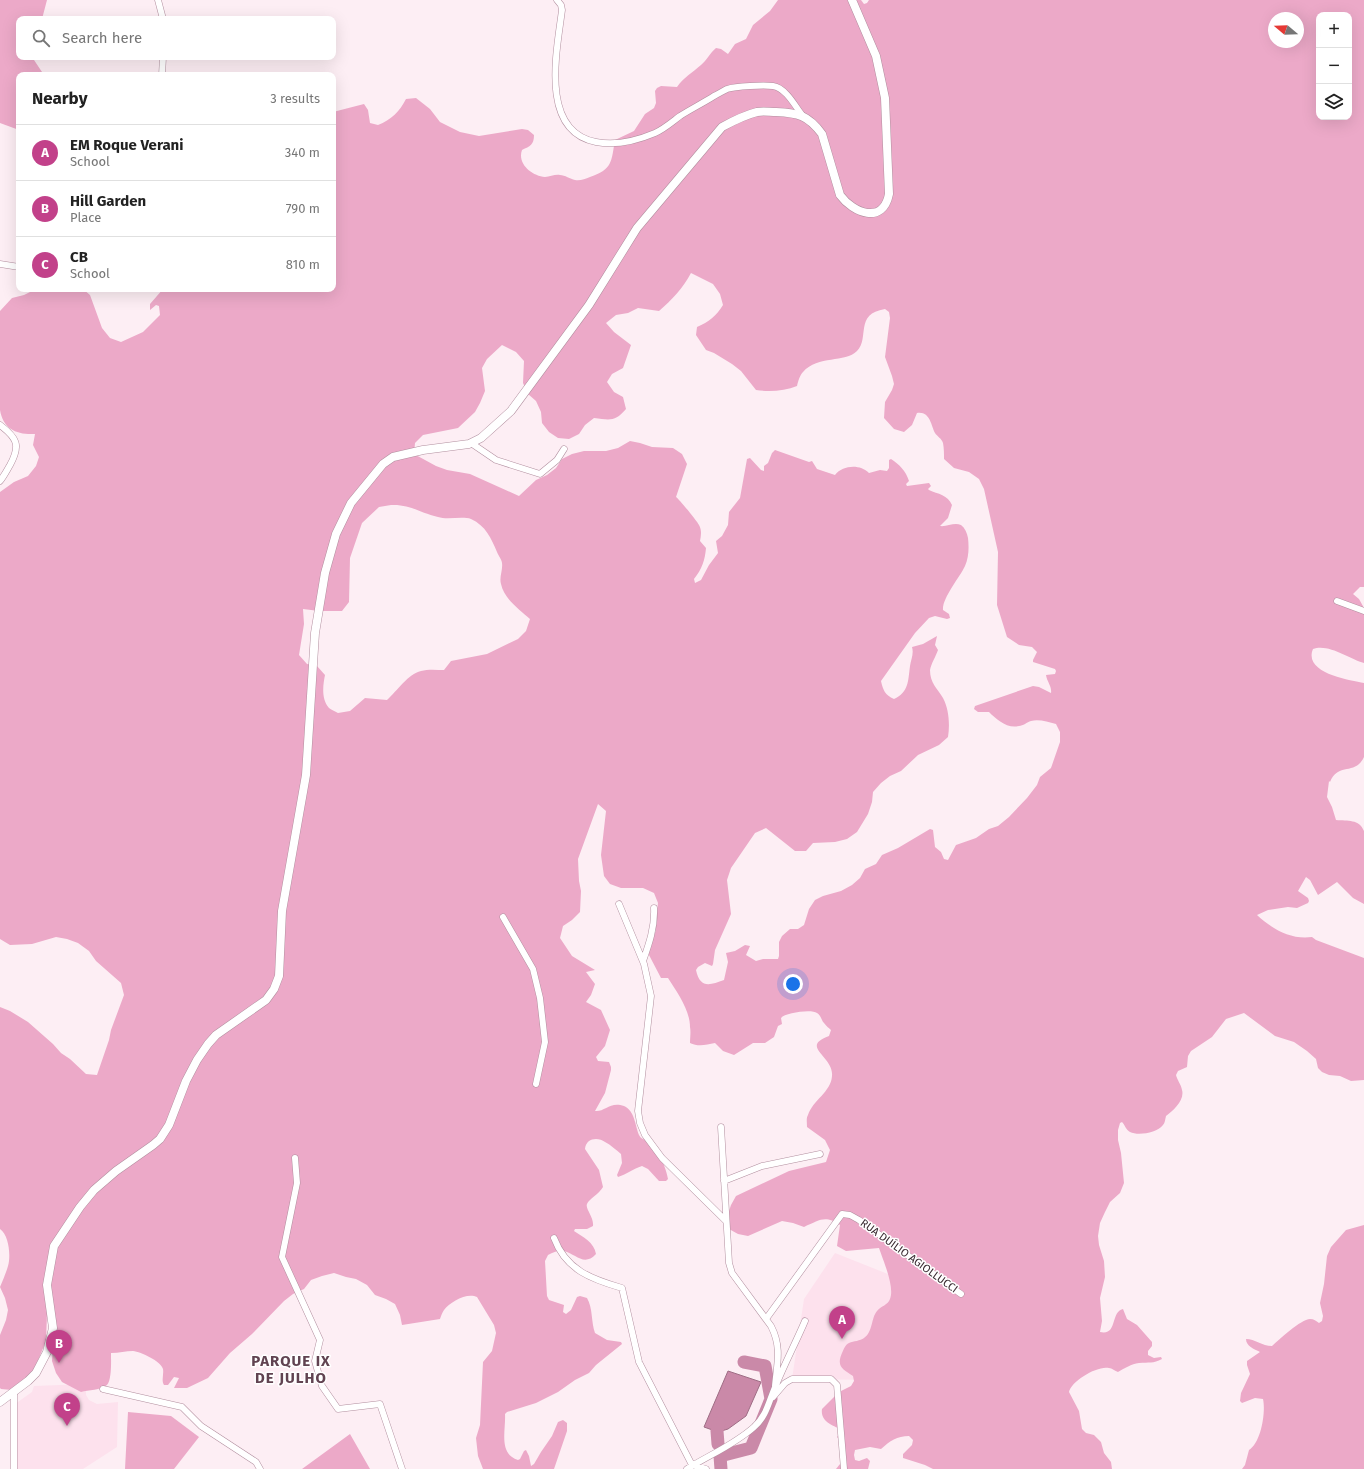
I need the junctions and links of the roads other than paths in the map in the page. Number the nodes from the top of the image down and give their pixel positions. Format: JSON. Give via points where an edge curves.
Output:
{"nodes":[{"id":1,"x":158,"y":0,"type":"edge"},
{"id":2,"x":557,"y":0,"type":"edge"},
{"id":3,"x":852,"y":0,"type":"edge"},
{"id":4,"x":162,"y":16,"type":"edge"},
{"id":5,"x":163,"y":60,"type":"edge"},
{"id":6,"x":162,"y":72,"type":"edge"},
{"id":7,"x":802,"y":115,"type":"junction"},
{"id":8,"x":0,"y":264,"type":"edge"},
{"id":9,"x":16,"y":267,"type":"edge"},
{"id":10,"x":0,"y":425,"type":"edge"},
{"id":11,"x":471,"y":443,"type":"junction"},
{"id":12,"x":564,"y":449,"type":"dead end"},
{"id":13,"x":0,"y":481,"type":"edge"},
{"id":14,"x":1337,"y":601,"type":"dead end"},
{"id":15,"x":1364,"y":611,"type":"edge"},
{"id":16,"x":619,"y":904,"type":"dead end"},
{"id":17,"x":654,"y":908,"type":"dead end"},
{"id":18,"x":503,"y":917,"type":"dead end"},
{"id":19,"x":643,"y":961,"type":"junction"},
{"id":20,"x":536,"y":1084,"type":"dead end"},
{"id":21,"x":721,"y":1127,"type":"dead end"},
{"id":22,"x":820,"y":1154,"type":"dead end"},
{"id":23,"x":295,"y":1158,"type":"dead end"},
{"id":24,"x":724,"y":1181,"type":"junction"},
{"id":25,"x":726,"y":1221,"type":"junction"},
{"id":26,"x":554,"y":1238,"type":"dead end"},
{"id":27,"x":961,"y":1294,"type":"dead end"},
{"id":28,"x":766,"y":1319,"type":"junction"},
{"id":29,"x":805,"y":1321,"type":"dead end"},
{"id":30,"x":775,"y":1386,"type":"junction"},
{"id":31,"x":103,"y":1388,"type":"dead end"},
{"id":32,"x":14,"y":1392,"type":"junction"},
{"id":33,"x":771,"y":1399,"type":"junction"},
{"id":34,"x":0,"y":1402,"type":"edge"},
{"id":35,"x":692,"y":1465,"type":"junction"},
{"id":36,"x":259,"y":1468,"type":"edge"},
{"id":37,"x":14,"y":1469,"type":"edge"},
{"id":38,"x":402,"y":1469,"type":"edge"},
{"id":39,"x":686,"y":1469,"type":"edge"},
{"id":40,"x":706,"y":1469,"type":"edge"},
{"id":41,"x":844,"y":1469,"type":"edge"}],
"edges":[{"from":1,"to":4,"type":"street"},
{"from":2,"to":7,"type":"street","via":[[562,10],[556,66],[557,98],[568,125],[575,133],[589,140],[622,143],[641,138],[656,132],[728,89],[773,86],[779,88]]},
{"from":3,"to":7,"type":"street","via":[[876,56],[885,98],[889,194],[884,208],[869,214],[859,211],[845,201],[840,195],[822,134]]},
{"from":5,"to":6,"type":"street"},
{"from":7,"to":11,"type":"street","via":[[791,112],[758,112],[722,127],[637,228],[589,305],[511,411],[481,438]]},
{"from":8,"to":9,"type":"street"},
{"from":10,"to":13,"type":"street","via":[[16,440],[17,448]]},
{"from":11,"to":12,"type":"street","via":[[496,460],[540,474],[557,460]]},
{"from":11,"to":32,"type":"street","via":[[393,457],[383,464],[351,503],[336,534],[325,572],[315,634],[306,775],[282,911],[279,976],[266,1000],[216,1035],[208,1044],[186,1080],[169,1125],[160,1139],[94,1190],[54,1246],[47,1285],[53,1328],[47,1352],[36,1373]]},
{"from":14,"to":15,"type":"street"},
{"from":16,"to":19,"type":"street"},
{"from":17,"to":19,"type":"street","via":[[655,921]]},
{"from":18,"to":20,"type":"street","via":[[534,969],[540,998],[544,1042]]},
{"from":19,"to":25,"type":"street","via":[[651,996],[638,1111],[640,1123],[645,1135],[662,1158]]},
{"from":21,"to":24,"type":"street"},
{"from":22,"to":24,"type":"street","via":[[762,1166]]},
{"from":23,"to":38,"type":"street","via":[[297,1183],[282,1257],[320,1340],[316,1361],[322,1386],[338,1409],[380,1404]]},
{"from":24,"to":25,"type":"street"},
{"from":25,"to":28,"type":"street","via":[[732,1273]]},
{"from":26,"to":35,"type":"street","via":[[559,1251],[572,1266],[597,1280],[622,1288],[639,1362]]},
{"from":27,"to":28,"type":"street","name":"RUA DUÍLIO AGIOLLUCCI","via":[[883,1237],[850,1215],[842,1214]]},
{"from":28,"to":30,"type":"street","via":[[779,1345]]},
{"from":29,"to":30,"type":"street"},
{"from":30,"to":33,"type":"street"},
{"from":31,"to":36,"type":"street","via":[[182,1407],[201,1426],[256,1462]]},
{"from":32,"to":34,"type":"street"},
{"from":32,"to":37,"type":"street"},
{"from":33,"to":35,"type":"street","via":[[764,1417],[754,1427],[733,1443]]},
{"from":33,"to":41,"type":"street","via":[[792,1379],[832,1380],[837,1385]]},
{"from":35,"to":39,"type":"street"},
{"from":35,"to":40,"type":"street"}]}
